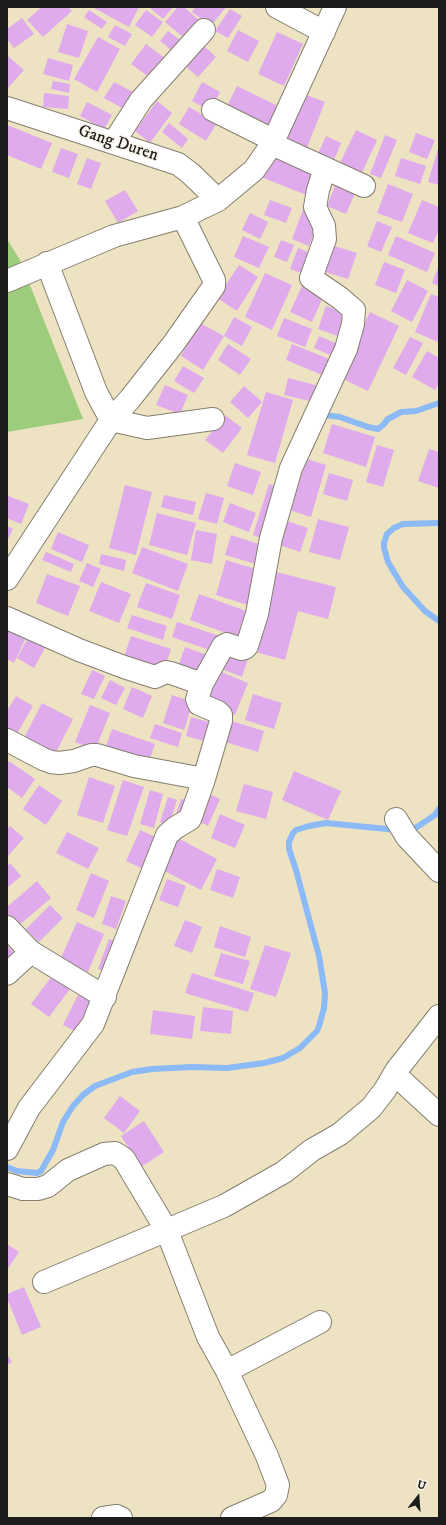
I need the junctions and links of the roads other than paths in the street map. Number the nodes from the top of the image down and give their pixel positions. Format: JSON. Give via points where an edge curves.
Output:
{"nodes":[{"id":1,"x":277,"y":7,"type":"edge"},
{"id":2,"x":335,"y":7,"type":"edge"},
{"id":3,"x":204,"y":30,"type":"dead end"},
{"id":4,"x":324,"y":32,"type":"junction"},
{"id":5,"x":7,"y":108,"type":"edge"},
{"id":6,"x":213,"y":110,"type":"dead end"},
{"id":7,"x":114,"y":142,"type":"junction"},
{"id":8,"x":272,"y":142,"type":"junction"},
{"id":9,"x":325,"y":168,"type":"junction"},
{"id":10,"x":364,"y":186,"type":"dead end"},
{"id":11,"x":218,"y":200,"type":"junction"},
{"id":12,"x":183,"y":218,"type":"junction"},
{"id":13,"x":47,"y":263,"type":"junction"},
{"id":14,"x":7,"y":281,"type":"edge"},
{"id":15,"x":214,"y":419,"type":"dead end"},
{"id":16,"x":111,"y":420,"type":"junction"},
{"id":17,"x":7,"y":579,"type":"edge"},
{"id":18,"x":7,"y":618,"type":"edge"},
{"id":19,"x":202,"y":684,"type":"junction"},
{"id":20,"x":7,"y":740,"type":"edge"},
{"id":21,"x":204,"y":778,"type":"junction"},
{"id":22,"x":401,"y":826,"type":"dead end"},
{"id":23,"x":439,"y":872,"type":"edge"},
{"id":24,"x":7,"y":927,"type":"edge"},
{"id":25,"x":31,"y":952,"type":"junction"},
{"id":26,"x":7,"y":974,"type":"edge"},
{"id":27,"x":105,"y":997,"type":"junction"},
{"id":28,"x":439,"y":1016,"type":"edge"},
{"id":29,"x":402,"y":1081,"type":"dead end"},
{"id":30,"x":439,"y":1115,"type":"edge"},
{"id":31,"x":9,"y":1146,"type":"edge"},
{"id":32,"x":7,"y":1184,"type":"edge"},
{"id":33,"x":167,"y":1231,"type":"junction"},
{"id":34,"x":44,"y":1282,"type":"dead end"},
{"id":35,"x":320,"y":1322,"type":"dead end"},
{"id":36,"x":227,"y":1371,"type":"junction"},
{"id":37,"x":103,"y":1518,"type":"edge"},
{"id":38,"x":121,"y":1518,"type":"edge"},
{"id":39,"x":232,"y":1518,"type":"edge"}],
"edges":[{"from":1,"to":4,"type":"street"},
{"from":2,"to":4,"type":"street"},
{"from":3,"to":7,"type":"street","via":[[141,100]]},
{"from":4,"to":8,"type":"street"},
{"from":5,"to":7,"type":"street","name":"Gang Duren"},
{"from":6,"to":8,"type":"street"},
{"from":7,"to":11,"type":"street","name":"Gang Duren","via":[[178,164]]},
{"from":8,"to":9,"type":"street"},
{"from":8,"to":11,"type":"street","via":[[254,170]]},
{"from":9,"to":10,"type":"street"},
{"from":9,"to":19,"type":"street","via":[[315,207],[324,226],[324,239],[311,278],[354,310],[353,324],[346,349],[291,468],[271,538],[257,614],[247,646],[241,649],[227,644],[223,646]]},
{"from":11,"to":12,"type":"street"},
{"from":12,"to":13,"type":"street","via":[[114,236]]},
{"from":12,"to":16,"type":"street","via":[[214,280],[214,286],[174,343]]},
{"from":13,"to":14,"type":"street"},
{"from":13,"to":16,"type":"street","via":[[96,392]]},
{"from":15,"to":16,"type":"street","via":[[148,428]]},
{"from":16,"to":17,"type":"street"},
{"from":18,"to":19,"type":"street","via":[[124,667],[155,676],[171,673]]},
{"from":19,"to":21,"type":"street","via":[[197,699],[199,704],[221,715]]},
{"from":20,"to":21,"type":"street","via":[[51,762],[74,761],[97,755],[134,766]]},
{"from":21,"to":27,"type":"street","via":[[190,819],[167,835]]},
{"from":22,"to":23,"type":"street"},
{"from":24,"to":25,"type":"street"},
{"from":25,"to":26,"type":"street"},
{"from":25,"to":27,"type":"street"},
{"from":27,"to":31,"type":"street","via":[[93,1024],[29,1108]]},
{"from":28,"to":33,"type":"street","via":[[371,1108],[340,1134],[312,1150],[284,1172],[224,1206]]},
{"from":29,"to":30,"type":"street"},
{"from":32,"to":33,"type":"street","via":[[23,1189],[38,1189],[48,1186],[68,1170],[104,1154],[115,1153],[124,1159]]},
{"from":33,"to":34,"type":"street"},
{"from":33,"to":36,"type":"street","via":[[208,1337]]},
{"from":35,"to":36,"type":"street"},
{"from":36,"to":39,"type":"street","via":[[278,1485],[276,1495],[271,1501]]},
{"from":37,"to":38,"type":"street"}]}
